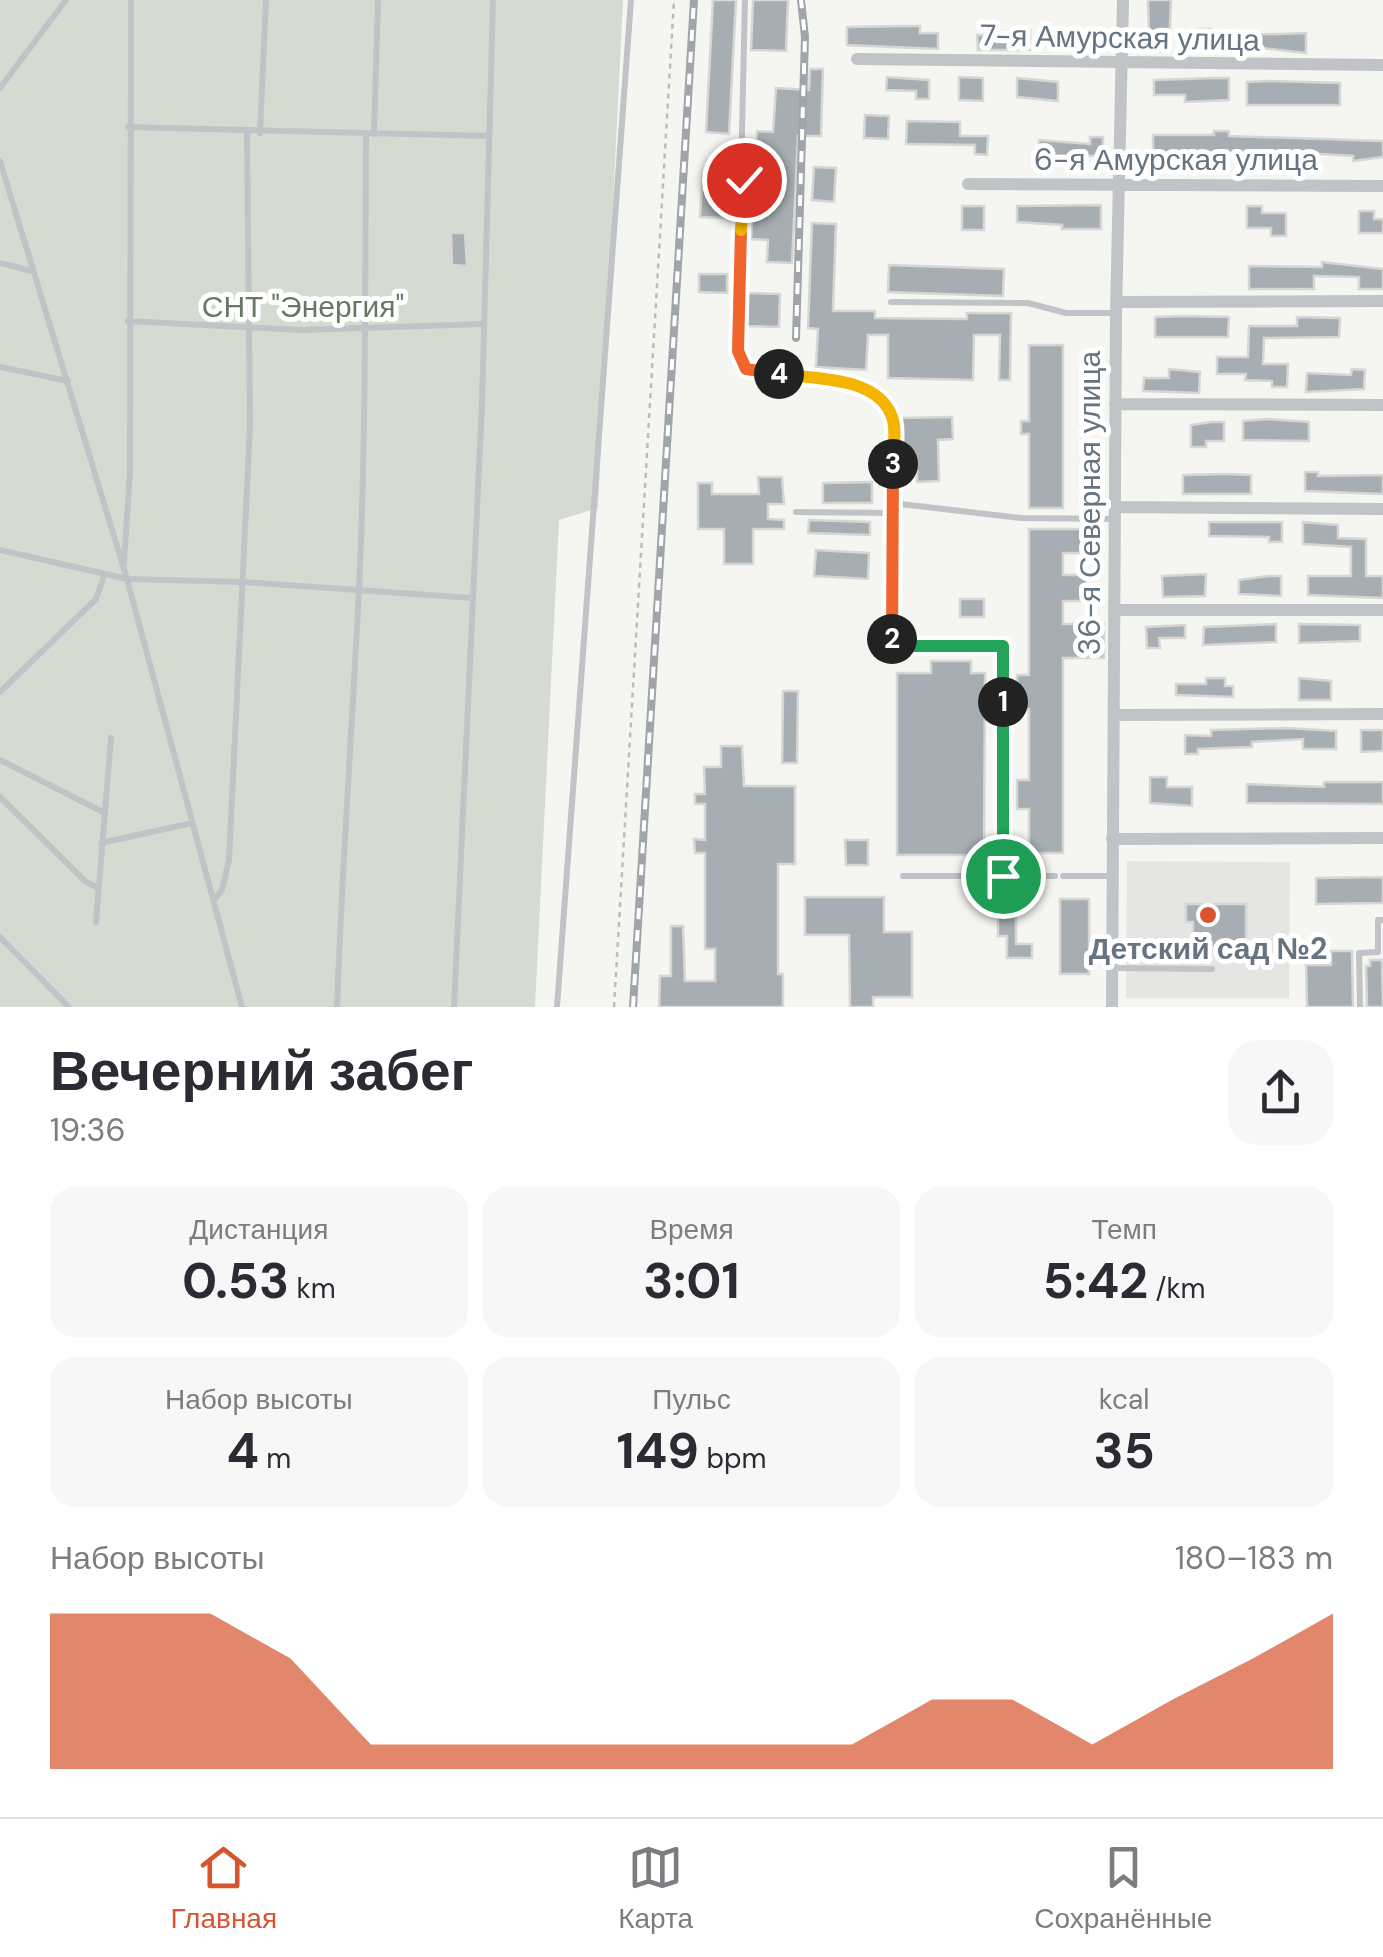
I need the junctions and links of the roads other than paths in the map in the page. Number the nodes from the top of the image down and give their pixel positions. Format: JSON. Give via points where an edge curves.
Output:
{"nodes":[{"id":1,"x":66,"y":0,"type":"edge"},
{"id":2,"x":131,"y":0,"type":"edge"},
{"id":3,"x":266,"y":0,"type":"edge"},
{"id":4,"x":378,"y":0,"type":"edge"},
{"id":5,"x":493,"y":0,"type":"edge"},
{"id":6,"x":630,"y":0,"type":"edge"},
{"id":7,"x":745,"y":0,"type":"edge"},
{"id":8,"x":1122,"y":0,"type":"edge"},
{"id":9,"x":857,"y":59,"type":"dead end"},
{"id":10,"x":1122,"y":64,"type":"junction"},
{"id":11,"x":1383,"y":65,"type":"edge"},
{"id":12,"x":0,"y":88,"type":"edge"},
{"id":13,"x":128,"y":128,"type":"junction"},
{"id":14,"x":247,"y":133,"type":"junction"},
{"id":15,"x":260,"y":133,"type":"junction"},
{"id":16,"x":370,"y":134,"type":"junction"},
{"id":17,"x":488,"y":136,"type":"junction"},
{"id":18,"x":0,"y":162,"type":"edge"},
{"id":19,"x":968,"y":184,"type":"dead end"},
{"id":20,"x":1383,"y":186,"type":"edge"},
{"id":21,"x":1118,"y":188,"type":"junction"},
{"id":22,"x":0,"y":263,"type":"edge"},
{"id":23,"x":34,"y":271,"type":"junction"},
{"id":24,"x":891,"y":302,"type":"dead end"},
{"id":25,"x":1383,"y":302,"type":"edge"},
{"id":26,"x":1116,"y":308,"type":"junction"},
{"id":27,"x":128,"y":321,"type":"junction"},
{"id":28,"x":484,"y":324,"type":"junction"},
{"id":29,"x":365,"y":326,"type":"junction"},
{"id":30,"x":248,"y":328,"type":"junction"},
{"id":31,"x":0,"y":367,"type":"edge"},
{"id":32,"x":68,"y":381,"type":"junction"},
{"id":33,"x":1115,"y":404,"type":"junction"},
{"id":34,"x":1383,"y":405,"type":"edge"},
{"id":35,"x":892,"y":508,"type":"junction"},
{"id":36,"x":1383,"y":509,"type":"edge"},
{"id":37,"x":796,"y":512,"type":"dead end"},
{"id":38,"x":1115,"y":513,"type":"junction"},
{"id":39,"x":0,"y":550,"type":"edge"},
{"id":40,"x":123,"y":568,"type":"junction"},
{"id":41,"x":104,"y":576,"type":"junction"},
{"id":42,"x":128,"y":579,"type":"junction"},
{"id":43,"x":243,"y":582,"type":"junction"},
{"id":44,"x":359,"y":591,"type":"junction"},
{"id":45,"x":472,"y":598,"type":"junction"},
{"id":46,"x":1114,"y":610,"type":"junction"},
{"id":47,"x":1383,"y":610,"type":"edge"},
{"id":48,"x":0,"y":692,"type":"edge"},
{"id":49,"x":1383,"y":714,"type":"edge"},
{"id":50,"x":1114,"y":715,"type":"junction"},
{"id":51,"x":111,"y":738,"type":"dead end"},
{"id":52,"x":0,"y":760,"type":"edge"},
{"id":53,"x":0,"y":797,"type":"edge"},
{"id":54,"x":105,"y":813,"type":"junction"},
{"id":55,"x":192,"y":823,"type":"junction"},
{"id":56,"x":1383,"y":838,"type":"edge"},
{"id":57,"x":1112,"y":839,"type":"junction"},
{"id":58,"x":101,"y":843,"type":"junction"},
{"id":59,"x":903,"y":876,"type":"dead end"},
{"id":60,"x":1003,"y":876,"type":"junction"},
{"id":61,"x":1112,"y":876,"type":"junction"},
{"id":62,"x":98,"y":888,"type":"junction"},
{"id":63,"x":213,"y":900,"type":"junction"},
{"id":64,"x":1383,"y":920,"type":"edge"},
{"id":65,"x":96,"y":922,"type":"dead end"},
{"id":66,"x":0,"y":938,"type":"edge"},
{"id":67,"x":1112,"y":968,"type":"junction"},
{"id":68,"x":1212,"y":969,"type":"dead end"},
{"id":69,"x":70,"y":1007,"type":"edge"},
{"id":70,"x":242,"y":1007,"type":"edge"},
{"id":71,"x":337,"y":1007,"type":"edge"},
{"id":72,"x":454,"y":1007,"type":"edge"},
{"id":73,"x":557,"y":1007,"type":"edge"},
{"id":74,"x":1112,"y":1007,"type":"edge"},
{"id":75,"x":1360,"y":1007,"type":"edge"}],
"edges":[{"from":1,"to":12,"type":"lane"},
{"from":2,"to":13,"type":"lane"},
{"from":3,"to":15,"type":"lane"},
{"from":4,"to":16,"type":"lane"},
{"from":5,"to":17,"type":"lane"},
{"from":6,"to":73,"type":"lane"},
{"from":7,"to":35,"type":"lane","via":[[738,351],[746,369],[863,387],[882,401],[893,418]]},
{"from":8,"to":10,"type":"street","name":"36-я Северная улица"},
{"from":9,"to":10,"type":"street","name":"7-я Амурская улица"},
{"from":10,"to":11,"type":"street","name":"7-я Амурская улица"},
{"from":10,"to":21,"type":"street","name":"36-я Северная улица"},
{"from":13,"to":14,"type":"lane"},
{"from":13,"to":27,"type":"lane"},
{"from":14,"to":15,"type":"lane"},
{"from":14,"to":30,"type":"lane"},
{"from":15,"to":16,"type":"lane"},
{"from":16,"to":17,"type":"lane"},
{"from":16,"to":29,"type":"lane"},
{"from":17,"to":28,"type":"lane"},
{"from":18,"to":23,"type":"lane"},
{"from":19,"to":21,"type":"street","name":"6-я Амурская улица"},
{"from":20,"to":21,"type":"street","name":"6-я Амурская улица"},
{"from":21,"to":26,"type":"street","name":"36-я Северная улица"},
{"from":22,"to":23,"type":"lane"},
{"from":23,"to":32,"type":"lane"},
{"from":24,"to":26,"type":"lane","via":[[1028,304],[1066,313]]},
{"from":25,"to":26,"type":"street"},
{"from":26,"to":33,"type":"street","name":"36-я Северная улица"},
{"from":27,"to":30,"type":"lane"},
{"from":27,"to":40,"type":"lane","via":[[130,471]]},
{"from":28,"to":29,"type":"lane"},
{"from":28,"to":45,"type":"lane"},
{"from":29,"to":30,"type":"lane"},
{"from":29,"to":44,"type":"lane"},
{"from":30,"to":43,"type":"lane"},
{"from":31,"to":32,"type":"lane"},
{"from":32,"to":40,"type":"lane"},
{"from":33,"to":34,"type":"street"},
{"from":33,"to":38,"type":"street","name":"36-я Северная улица"},
{"from":35,"to":37,"type":"lane"},
{"from":35,"to":38,"type":"lane","via":[[1021,518]]},
{"from":35,"to":60,"type":"lane","via":[[892,646],[1003,646]]},
{"from":36,"to":38,"type":"street"},
{"from":38,"to":46,"type":"street","name":"36-я Северная улица"},
{"from":39,"to":41,"type":"lane"},
{"from":40,"to":42,"type":"lane"},
{"from":41,"to":42,"type":"lane"},
{"from":41,"to":48,"type":"lane","via":[[96,599]]},
{"from":42,"to":43,"type":"lane"},
{"from":42,"to":55,"type":"lane"},
{"from":43,"to":44,"type":"lane"},
{"from":43,"to":63,"type":"lane","via":[[229,860]]},
{"from":44,"to":45,"type":"lane"},
{"from":44,"to":71,"type":"lane"},
{"from":45,"to":72,"type":"lane"},
{"from":46,"to":47,"type":"street"},
{"from":46,"to":50,"type":"street","name":"36-я Северная улица"},
{"from":49,"to":50,"type":"street"},
{"from":50,"to":57,"type":"street","name":"36-я Северная улица"},
{"from":51,"to":54,"type":"lane"},
{"from":52,"to":54,"type":"lane"},
{"from":53,"to":62,"type":"lane"},
{"from":54,"to":58,"type":"lane"},
{"from":55,"to":58,"type":"lane"},
{"from":55,"to":63,"type":"lane"},
{"from":56,"to":57,"type":"street"},
{"from":57,"to":61,"type":"street","name":"36-я Северная улица"},
{"from":58,"to":62,"type":"lane"},
{"from":59,"to":60,"type":"lane"},
{"from":60,"to":61,"type":"lane"},
{"from":61,"to":67,"type":"street","name":"36-я Северная улица"},
{"from":62,"to":65,"type":"lane"},
{"from":63,"to":70,"type":"lane"},
{"from":64,"to":75,"type":"lane","via":[[1378,952],[1360,952]]},
{"from":66,"to":69,"type":"lane"},
{"from":67,"to":68,"type":"lane"},
{"from":67,"to":74,"type":"street","name":"36-я Северная улица"}]}
